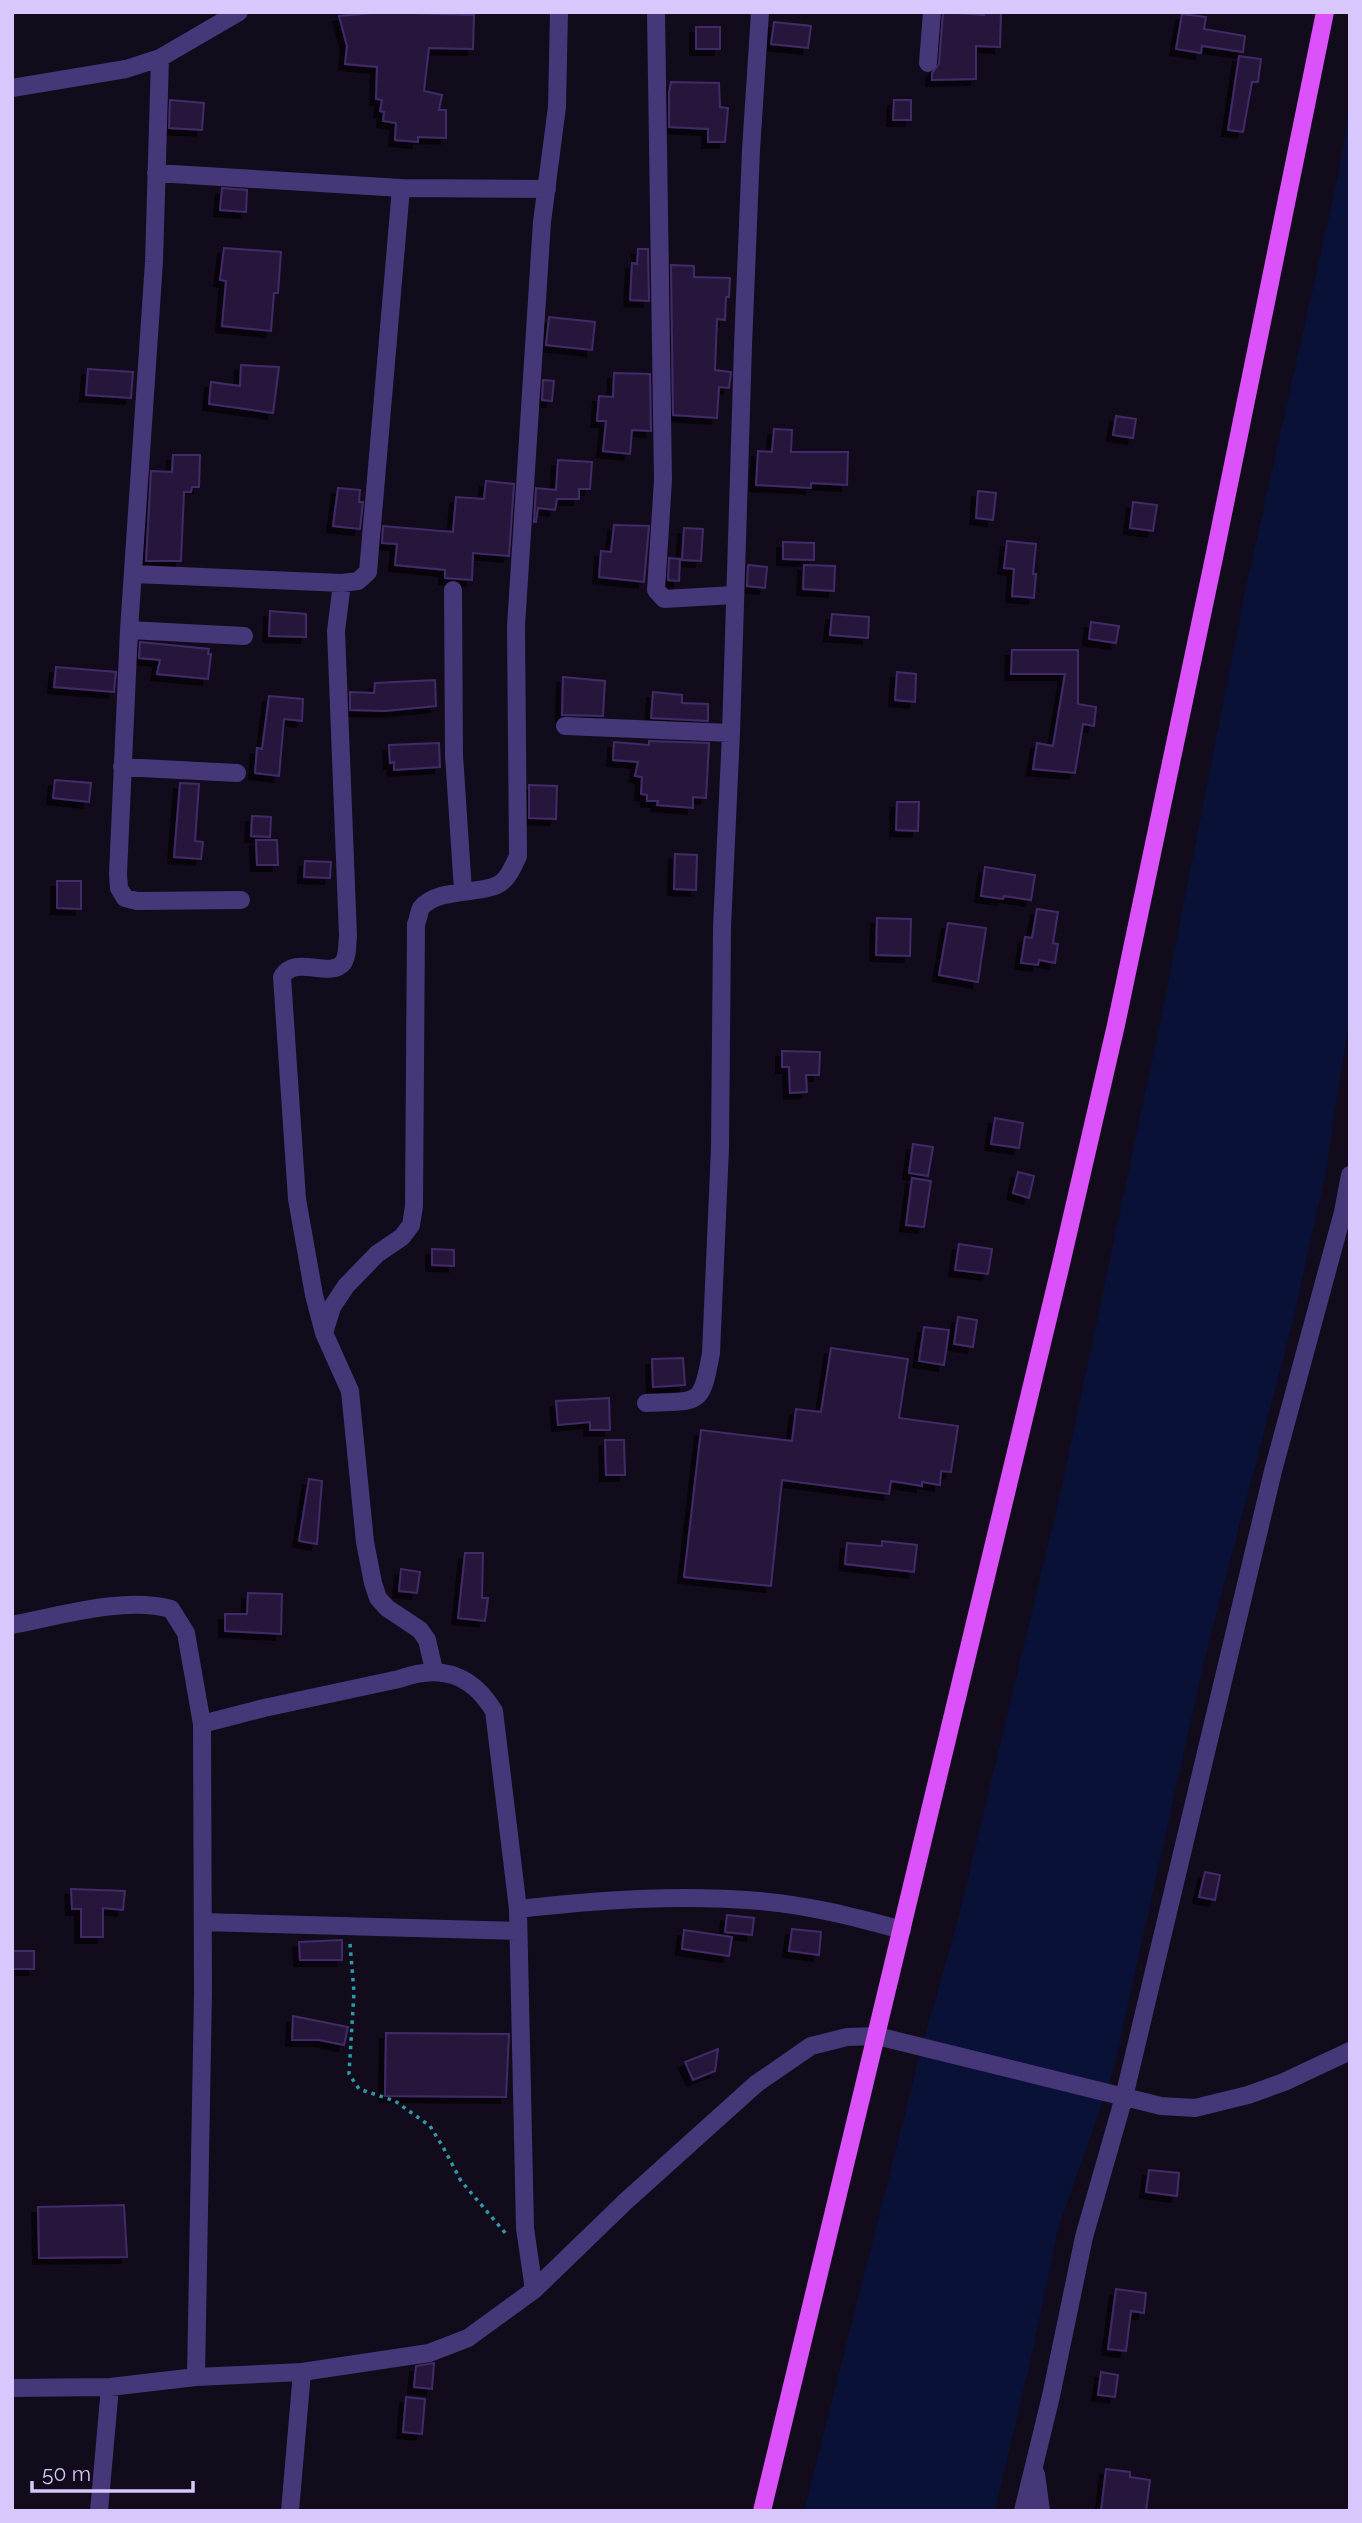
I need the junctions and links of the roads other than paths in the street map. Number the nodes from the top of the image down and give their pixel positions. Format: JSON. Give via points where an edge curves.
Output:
{"nodes":[{"id":1,"x":239,"y":12,"type":"edge"},
{"id":2,"x":559,"y":12,"type":"edge"},
{"id":3,"x":656,"y":12,"type":"edge"},
{"id":4,"x":760,"y":12,"type":"edge"},
{"id":5,"x":932,"y":12,"type":"edge"},
{"id":6,"x":1325,"y":12,"type":"edge"},
{"id":7,"x":160,"y":58,"type":"junction"},
{"id":8,"x":928,"y":63,"type":"dead end"},
{"id":9,"x":12,"y":88,"type":"edge"},
{"id":10,"x":156,"y":173,"type":"junction"},
{"id":11,"x":401,"y":188,"type":"junction"},
{"id":12,"x":547,"y":189,"type":"junction"},
{"id":13,"x":134,"y":574,"type":"junction"},
{"id":14,"x":342,"y":583,"type":"junction"},
{"id":15,"x":453,"y":590,"type":"dead end"},
{"id":16,"x":734,"y":595,"type":"junction"},
{"id":17,"x":129,"y":630,"type":"junction"},
{"id":18,"x":244,"y":636,"type":"dead end"},
{"id":19,"x":565,"y":726,"type":"dead end"},
{"id":20,"x":731,"y":733,"type":"junction"},
{"id":21,"x":122,"y":767,"type":"junction"},
{"id":22,"x":237,"y":773,"type":"dead end"},
{"id":23,"x":463,"y":891,"type":"junction"},
{"id":24,"x":241,"y":900,"type":"dead end"},
{"id":25,"x":1350,"y":1175,"type":"edge"},
{"id":26,"x":324,"y":1332,"type":"junction"},
{"id":27,"x":646,"y":1403,"type":"dead end"},
{"id":28,"x":12,"y":1625,"type":"edge"},
{"id":29,"x":434,"y":1670,"type":"junction"},
{"id":30,"x":202,"y":1724,"type":"junction"},
{"id":31,"x":518,"y":1909,"type":"junction"},
{"id":32,"x":203,"y":1922,"type":"junction"},
{"id":33,"x":902,"y":1930,"type":"junction"},
{"id":34,"x":517,"y":1931,"type":"junction"},
{"id":35,"x":877,"y":2036,"type":"junction"},
{"id":36,"x":1350,"y":2051,"type":"edge"},
{"id":37,"x":1119,"y":2096,"type":"junction"},
{"id":38,"x":534,"y":2290,"type":"junction"},
{"id":39,"x":302,"y":2372,"type":"junction"},
{"id":40,"x":196,"y":2377,"type":"junction"},
{"id":41,"x":110,"y":2387,"type":"junction"},
{"id":42,"x":12,"y":2388,"type":"edge"},
{"id":43,"x":1035,"y":2463,"type":"junction"},
{"id":44,"x":99,"y":2511,"type":"edge"},
{"id":45,"x":290,"y":2511,"type":"edge"},
{"id":46,"x":762,"y":2511,"type":"edge"},
{"id":47,"x":1023,"y":2511,"type":"edge"},
{"id":48,"x":1041,"y":2511,"type":"edge"}],
"edges":[{"from":1,"to":7,"type":"street"},
{"from":2,"to":12,"type":"street","via":[[557,107]]},
{"from":3,"to":16,"type":"street","via":[[663,480],[656,590],[664,598]]},
{"from":4,"to":16,"type":"street"},
{"from":5,"to":8,"type":"street"},
{"from":6,"to":33,"type":"main road","via":[[1119,1012]]},
{"from":7,"to":9,"type":"street","via":[[126,69]]},
{"from":7,"to":10,"type":"street"},
{"from":10,"to":11,"type":"street"},
{"from":10,"to":13,"type":"street"},
{"from":11,"to":12,"type":"street"},
{"from":11,"to":14,"type":"street","via":[[369,572],[358,581]]},
{"from":12,"to":23,"type":"street","via":[[516,626],[518,856],[497,886]]},
{"from":13,"to":14,"type":"street"},
{"from":13,"to":17,"type":"street"},
{"from":14,"to":26,"type":"street","via":[[336,631],[347,953],[336,968],[292,968],[282,977],[297,1199]]},
{"from":15,"to":23,"type":"street","via":[[454,755]]},
{"from":16,"to":20,"type":"street"},
{"from":17,"to":18,"type":"street"},
{"from":17,"to":21,"type":"street"},
{"from":19,"to":20,"type":"street"},
{"from":20,"to":27,"type":"street","via":[[710,1353],[701,1394],[693,1400]]},
{"from":21,"to":22,"type":"street"},
{"from":21,"to":24,"type":"street","via":[[118,874],[125,898]]},
{"from":23,"to":26,"type":"street","via":[[433,899],[421,909],[416,924],[411,1226],[345,1286]]},
{"from":25,"to":37,"type":"street"},
{"from":26,"to":29,"type":"street","via":[[350,1391],[373,1583],[387,1608],[420,1630]]},
{"from":28,"to":30,"type":"street","via":[[110,1607],[156,1605],[171,1609],[186,1633]]},
{"from":29,"to":30,"type":"street"},
{"from":29,"to":31,"type":"street","via":[[456,1675],[477,1688],[494,1711]]},
{"from":30,"to":32,"type":"street"},
{"from":31,"to":33,"type":"street","via":[[685,1897],[762,1901],[836,1912]]},
{"from":31,"to":34,"type":"street"},
{"from":32,"to":34,"type":"street"},
{"from":32,"to":40,"type":"street"},
{"from":33,"to":35,"type":"main road"},
{"from":34,"to":38,"type":"street","via":[[525,2228]]},
{"from":35,"to":37,"type":"street"},
{"from":35,"to":38,"type":"street","via":[[846,2037],[811,2046],[756,2084]]},
{"from":35,"to":46,"type":"main road"},
{"from":36,"to":37,"type":"street","via":[[1272,2087],[1195,2108]]},
{"from":37,"to":43,"type":"street"},
{"from":38,"to":39,"type":"street","via":[[468,2338],[429,2353]]},
{"from":39,"to":40,"type":"street"},
{"from":39,"to":45,"type":"street"},
{"from":40,"to":41,"type":"street"},
{"from":41,"to":42,"type":"street"},
{"from":41,"to":44,"type":"street"},
{"from":43,"to":47,"type":"street"},
{"from":43,"to":48,"type":"street"}]}
